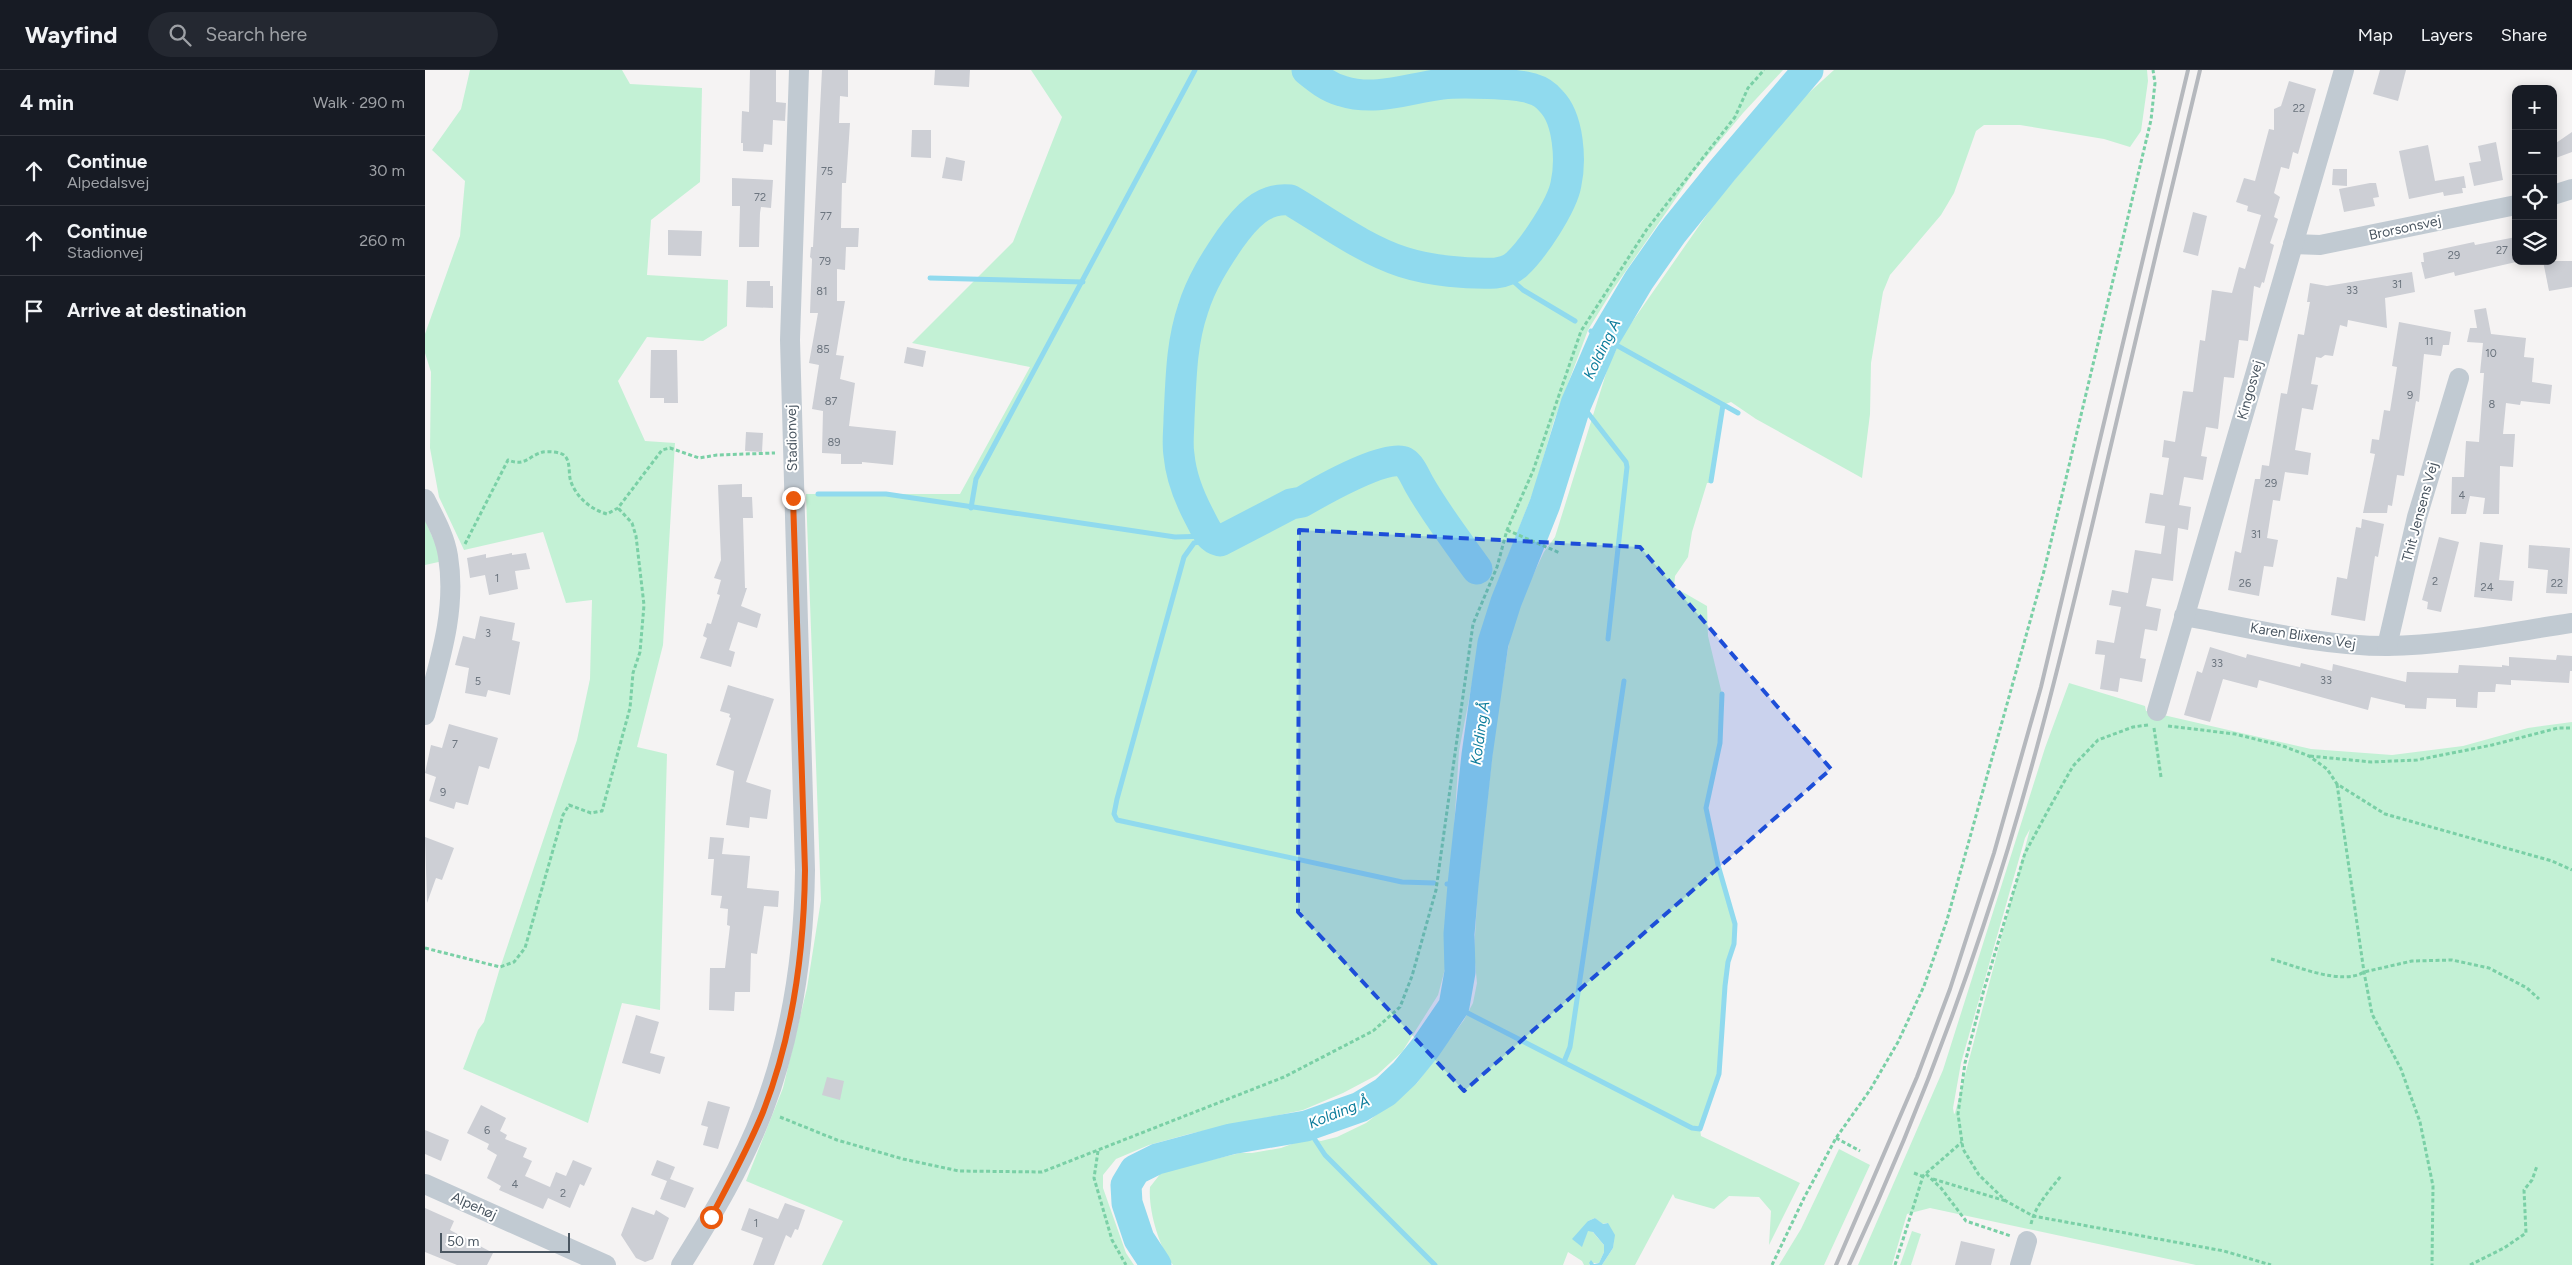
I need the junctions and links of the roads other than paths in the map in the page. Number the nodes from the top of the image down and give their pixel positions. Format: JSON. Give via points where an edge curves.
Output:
{"nodes":[{"id":1,"x":799,"y":70,"type":"edge"},
{"id":2,"x":2344,"y":70,"type":"edge"},
{"id":3,"x":2572,"y":189,"type":"edge"},
{"id":4,"x":2557,"y":194,"type":"edge"},
{"id":5,"x":2512,"y":205,"type":"edge"},
{"id":6,"x":2293,"y":244,"type":"junction"},
{"id":7,"x":2459,"y":378,"type":"dead end"},
{"id":8,"x":425,"y":499,"type":"edge"},
{"id":9,"x":2184,"y":616,"type":"junction"},
{"id":10,"x":2572,"y":623,"type":"edge"},
{"id":11,"x":2387,"y":646,"type":"junction"},
{"id":12,"x":425,"y":715,"type":"edge"},
{"id":13,"x":2155,"y":717,"type":"road end"},
{"id":14,"x":425,"y":1184,"type":"edge"},
{"id":15,"x":2027,"y":1241,"type":"road end"},
{"id":16,"x":606,"y":1265,"type":"edge"},
{"id":17,"x":681,"y":1265,"type":"edge"},
{"id":18,"x":2020,"y":1265,"type":"edge"}],
"edges":[{"from":1,"to":17,"type":"street","name":"Stadionvej","via":[[790,340],[804,927],[797,982],[783,1045],[763,1111],[743,1157]]},
{"from":2,"to":6,"type":"street","name":"Kingosvej"},
{"from":3,"to":4,"type":"street"},
{"from":5,"to":6,"type":"street","name":"Brorsonsvej","via":[[2320,245]]},
{"from":6,"to":9,"type":"street","name":"Kingosvej"},
{"from":7,"to":11,"type":"street","name":"Thit Jensens Vej","via":[[2417,517]]},
{"from":8,"to":12,"type":"street","via":[[448,556],[452,602],[445,643]]},
{"from":9,"to":11,"type":"street","name":"Karen Blixens Vej","via":[[2330,643]]},
{"from":9,"to":13,"type":"street","name":"Kingosvej"},
{"from":10,"to":11,"type":"street","name":"Karen Blixens Vej","via":[[2437,643]]},
{"from":14,"to":16,"type":"street","name":"Alpehøj"},
{"from":15,"to":18,"type":"street"}]}
